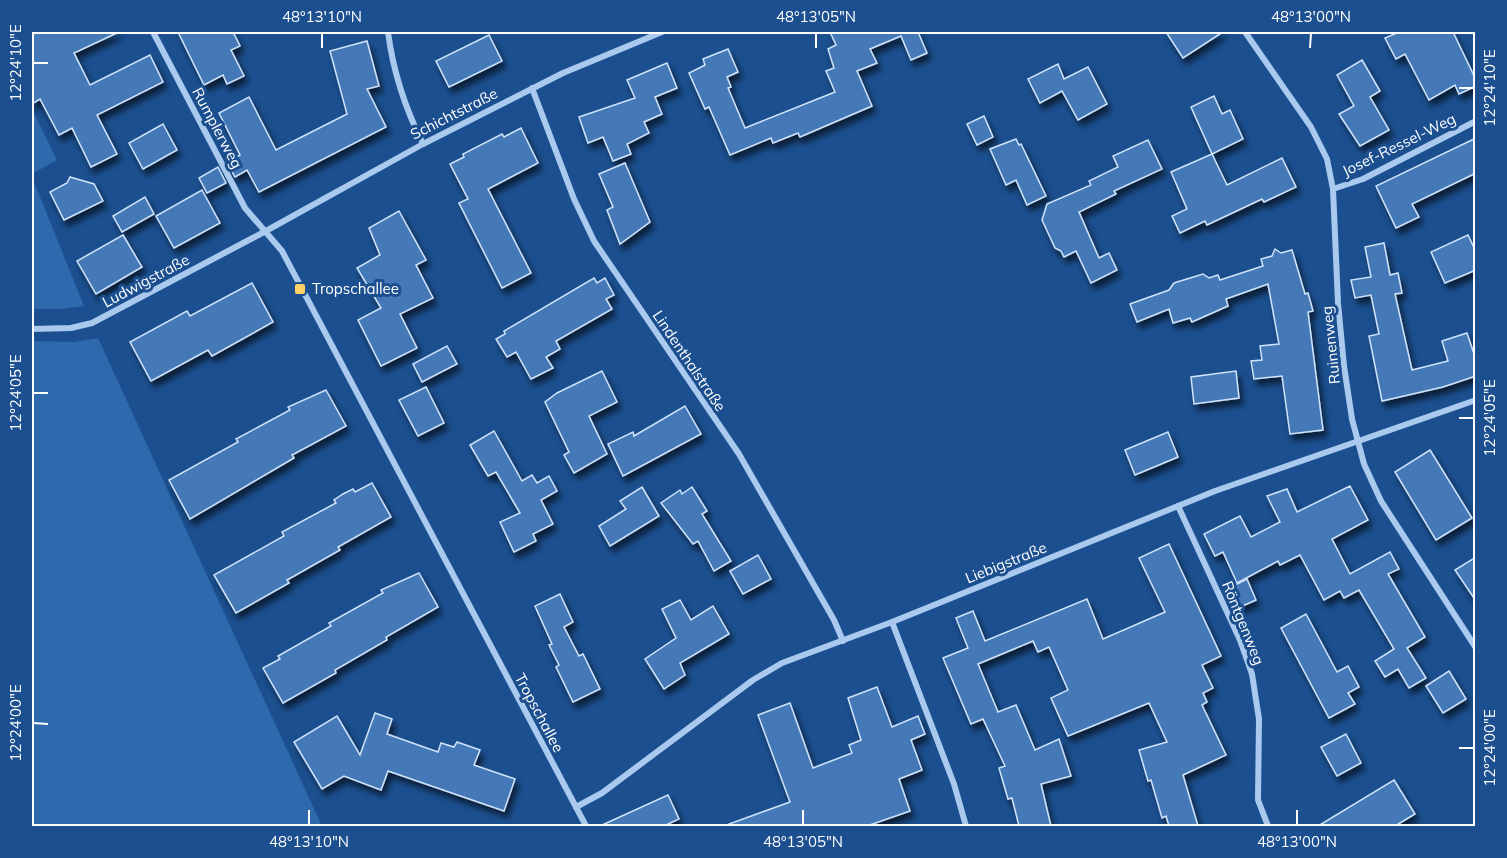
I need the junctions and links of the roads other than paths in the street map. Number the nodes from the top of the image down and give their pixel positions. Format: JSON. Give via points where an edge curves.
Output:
{"nodes":[{"id":1,"x":153,"y":32,"type":"edge"},
{"id":2,"x":388,"y":32,"type":"edge"},
{"id":3,"x":662,"y":32,"type":"edge"},
{"id":4,"x":1245,"y":32,"type":"edge"},
{"id":5,"x":532,"y":88,"type":"junction"},
{"id":6,"x":1476,"y":121,"type":"edge"},
{"id":7,"x":423,"y":144,"type":"junction"},
{"id":8,"x":1333,"y":189,"type":"junction"},
{"id":9,"x":264,"y":232,"type":"junction"},
{"id":10,"x":32,"y":328,"type":"edge"},
{"id":11,"x":1476,"y":400,"type":"edge"},
{"id":12,"x":1357,"y":442,"type":"junction"},
{"id":13,"x":1178,"y":506,"type":"junction"},
{"id":14,"x":892,"y":622,"type":"junction"},
{"id":15,"x":843,"y":641,"type":"junction"},
{"id":16,"x":1476,"y":648,"type":"edge"},
{"id":17,"x":576,"y":807,"type":"junction"},
{"id":18,"x":586,"y":826,"type":"edge"},
{"id":19,"x":966,"y":826,"type":"edge"},
{"id":20,"x":1268,"y":826,"type":"edge"}],
"edges":[{"from":1,"to":9,"type":"street","name":"Rumplerweg","via":[[246,208]]},
{"from":2,"to":7,"type":"street","via":[[399,83]]},
{"from":3,"to":5,"type":"street","name":"Schichtstraße"},
{"from":4,"to":8,"type":"street","name":"Ruinenweg","via":[[1321,145],[1328,159]]},
{"from":5,"to":7,"type":"street","name":"Schichtstraße"},
{"from":5,"to":15,"type":"street","name":"Lindenthalstraße","via":[[594,241],[739,454]]},
{"from":6,"to":8,"type":"street","name":"Josef-Ressel-Weg","via":[[1363,179]]},
{"from":7,"to":9,"type":"street","name":"Schichtstraße"},
{"from":8,"to":12,"type":"street","name":"Ruinenweg","via":[[1342,345]]},
{"from":9,"to":10,"type":"street","name":"Ludwigstraße","via":[[92,323],[71,328]]},
{"from":9,"to":17,"type":"street","name":"Tropschallee","via":[[282,251]]},
{"from":11,"to":12,"type":"street","name":"Liebigstraße"},
{"from":12,"to":13,"type":"street","name":"Liebigstraße"},
{"from":12,"to":16,"type":"street","name":"Ruinenweg","via":[[1381,501]]},
{"from":13,"to":14,"type":"street","name":"Liebigstraße"},
{"from":13,"to":20,"type":"street","name":"Röntgenweg","via":[[1252,674],[1259,719],[1258,801]]},
{"from":14,"to":15,"type":"street","name":"Liebigstraße"},
{"from":14,"to":19,"type":"street","via":[[954,784]]},
{"from":15,"to":17,"type":"street","name":"Liebigstraße","via":[[782,663],[753,680],[653,757]]},
{"from":17,"to":18,"type":"street","name":"Tropschallee"}]}
